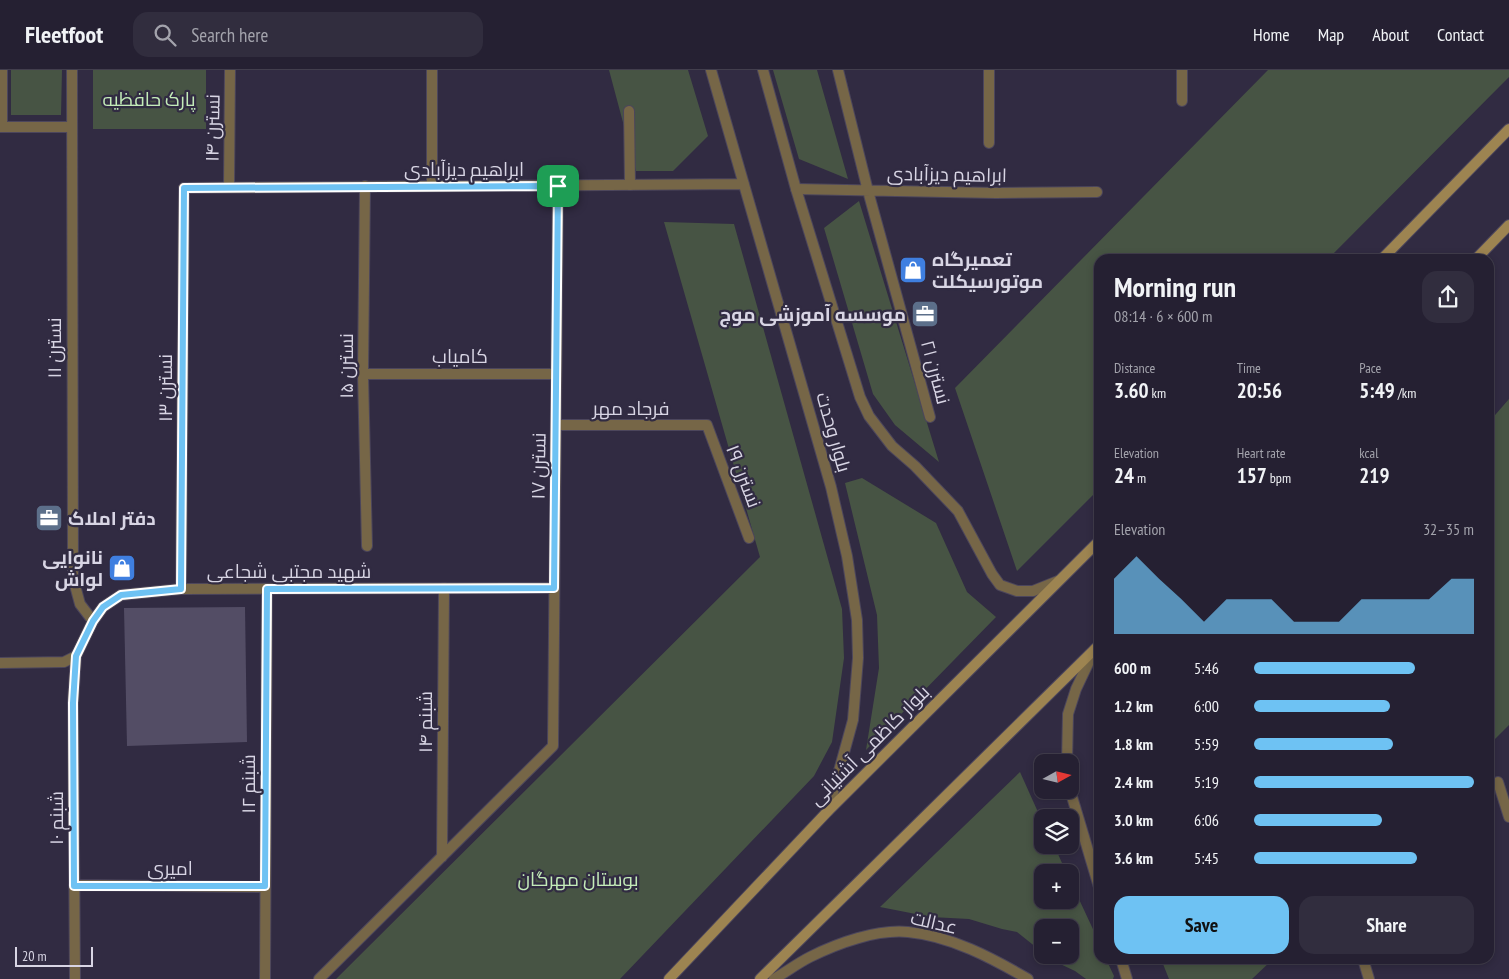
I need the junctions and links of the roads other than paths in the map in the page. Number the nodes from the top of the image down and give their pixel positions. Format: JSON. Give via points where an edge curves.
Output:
{"nodes":[{"id":1,"x":2,"y":70,"type":"edge"},
{"id":2,"x":72,"y":70,"type":"edge"},
{"id":3,"x":230,"y":70,"type":"edge"},
{"id":4,"x":432,"y":70,"type":"edge"},
{"id":5,"x":711,"y":70,"type":"edge"},
{"id":6,"x":763,"y":70,"type":"edge"},
{"id":7,"x":838,"y":70,"type":"edge"},
{"id":8,"x":989,"y":70,"type":"edge"},
{"id":9,"x":1182,"y":70,"type":"edge"},
{"id":10,"x":1182,"y":101,"type":"dead end"},
{"id":11,"x":629,"y":111,"type":"dead end"},
{"id":12,"x":1,"y":127,"type":"edge"},
{"id":13,"x":72,"y":127,"type":"junction"},
{"id":14,"x":1509,"y":129,"type":"edge"},
{"id":15,"x":990,"y":143,"type":"dead end"},
{"id":16,"x":744,"y":184,"type":"junction"},
{"id":17,"x":630,"y":185,"type":"junction"},
{"id":18,"x":364,"y":186,"type":"junction"},
{"id":19,"x":432,"y":186,"type":"junction"},
{"id":20,"x":558,"y":186,"type":"junction"},
{"id":21,"x":229,"y":187,"type":"junction"},
{"id":22,"x":184,"y":188,"type":"joint"},
{"id":23,"x":796,"y":189,"type":"junction"},
{"id":24,"x":868,"y":191,"type":"junction"},
{"id":25,"x":1097,"y":192,"type":"dead end"},
{"id":26,"x":1509,"y":225,"type":"edge"},
{"id":27,"x":1387,"y":254,"type":"edge"},
{"id":28,"x":1481,"y":254,"type":"edge"},
{"id":29,"x":364,"y":374,"type":"junction"},
{"id":30,"x":556,"y":374,"type":"junction"},
{"id":31,"x":930,"y":417,"type":"dead end"},
{"id":32,"x":556,"y":425,"type":"junction"},
{"id":33,"x":707,"y":426,"type":"joint"},
{"id":34,"x":749,"y":538,"type":"dead end"},
{"id":35,"x":367,"y":546,"type":"dead end"},
{"id":36,"x":1094,"y":546,"type":"edge"},
{"id":37,"x":1058,"y":581,"type":"junction"},
{"id":38,"x":444,"y":588,"type":"junction"},
{"id":39,"x":554,"y":588,"type":"junction"},
{"id":40,"x":181,"y":589,"type":"junction"},
{"id":41,"x":267,"y":589,"type":"junction"},
{"id":42,"x":93,"y":621,"type":"junction"},
{"id":43,"x":1094,"y":650,"type":"edge"},
{"id":44,"x":1094,"y":654,"type":"edge"},
{"id":45,"x":76,"y":656,"type":"junction"},
{"id":46,"x":0,"y":664,"type":"edge"},
{"id":47,"x":1067,"y":754,"type":"edge"},
{"id":48,"x":1498,"y":782,"type":"dead end"},
{"id":49,"x":1073,"y":799,"type":"edge"},
{"id":50,"x":828,"y":811,"type":"junction"},
{"id":51,"x":1509,"y":818,"type":"edge"},
{"id":52,"x":442,"y":857,"type":"junction"},
{"id":53,"x":1094,"y":870,"type":"edge"},
{"id":54,"x":74,"y":886,"type":"junction"},
{"id":55,"x":265,"y":886,"type":"junction"},
{"id":56,"x":1122,"y":964,"type":"edge"},
{"id":57,"x":1364,"y":964,"type":"edge"},
{"id":58,"x":75,"y":979,"type":"edge"},
{"id":59,"x":265,"y":979,"type":"edge"},
{"id":60,"x":319,"y":979,"type":"edge"},
{"id":61,"x":669,"y":979,"type":"edge"},
{"id":62,"x":760,"y":979,"type":"edge"},
{"id":63,"x":774,"y":979,"type":"edge"},
{"id":64,"x":1028,"y":979,"type":"edge"},
{"id":65,"x":1127,"y":979,"type":"edge"},
{"id":66,"x":1369,"y":979,"type":"edge"}],
"edges":[{"from":1,"to":12,"type":"street"},
{"from":2,"to":13,"type":"street","name":"نسترن ۱۱"},
{"from":3,"to":21,"type":"street","name":"نسترن ۱۴"},
{"from":4,"to":19,"type":"street"},
{"from":5,"to":16,"type":"street","name":"بلوار وحدت"},
{"from":6,"to":23,"type":"street","name":"بلوار وحدت"},
{"from":7,"to":24,"type":"street","name":"نسترن ۲۱"},
{"from":8,"to":15,"type":"street"},
{"from":9,"to":10,"type":"street"},
{"from":11,"to":17,"type":"street"},
{"from":12,"to":13,"type":"street"},
{"from":13,"to":42,"type":"street","name":"نسترن ۱۱","via":[[72,578],[80,604]]},
{"from":14,"to":27,"type":"main road"},
{"from":16,"to":17,"type":"street","name":"ابراهیم دیزآبادی"},
{"from":16,"to":50,"type":"street","name":"بلوار وحدت","via":[[831,487],[857,620],[858,658],[853,720]]},
{"from":17,"to":20,"type":"street","name":"ابراهیم دیزآبادی"},
{"from":18,"to":19,"type":"street","name":"ابراهیم دیزآبادی"},
{"from":18,"to":21,"type":"street","name":"ابراهیم دیزآبادی"},
{"from":18,"to":29,"type":"street","name":"نسترن ۱۵"},
{"from":19,"to":20,"type":"street","name":"ابراهیم دیزآبادی"},
{"from":20,"to":30,"type":"street","name":"نسترن ۱۷"},
{"from":21,"to":22,"type":"street","name":"ابراهیم دیزآبادی"},
{"from":22,"to":40,"type":"street","name":"نسترن ۱۳"},
{"from":23,"to":24,"type":"street","name":"ابراهیم دیزآبادی"},
{"from":23,"to":37,"type":"street","name":"بلوار وحدت","via":[[857,388],[869,416],[892,446],[958,511],[1000,585],[1017,591],[1033,591]]},
{"from":24,"to":25,"type":"street","name":"ابراهیم دیزآبادی"},
{"from":24,"to":31,"type":"street","name":"نسترن ۲۱"},
{"from":26,"to":28,"type":"main road"},
{"from":29,"to":30,"type":"street","name":"کامیاب"},
{"from":29,"to":35,"type":"street","name":"نسترن ۱۵"},
{"from":30,"to":32,"type":"street","name":"نسترن ۱۷"},
{"from":32,"to":33,"type":"street","name":"فرجاد مهر"},
{"from":32,"to":39,"type":"street","name":"نسترن ۱۷"},
{"from":33,"to":34,"type":"street","name":"نسترن ۱۹"},
{"from":36,"to":37,"type":"main road","name":"بلوار کاظمی آشتیانی"},
{"from":37,"to":50,"type":"main road","name":"بلوار کاظمی آشتیانی"},
{"from":38,"to":39,"type":"street","name":"شهید مجتبی شجاعی"},
{"from":38,"to":41,"type":"street","name":"شهید مجتبی شجاعی"},
{"from":38,"to":52,"type":"street","name":"شبنم ۱۴"},
{"from":39,"to":52,"type":"street","name":"نسترن ۱۷","via":[[553,746]]},
{"from":40,"to":41,"type":"street","name":"شهید مجتبی شجاعی"},
{"from":40,"to":42,"type":"street","name":"شهید مجتبی شجاعی","via":[[121,595],[103,607]]},
{"from":41,"to":55,"type":"street","name":"شبنم ۱۲"},
{"from":42,"to":45,"type":"street","name":"شهید مجتبی شجاعی"},
{"from":43,"to":62,"type":"main road"},
{"from":44,"to":47,"type":"street","via":[[1076,689],[1068,714]]},
{"from":45,"to":46,"type":"street","via":[[64,662]]},
{"from":45,"to":54,"type":"street","name":"شبنم ۱۰","via":[[73,703]]},
{"from":48,"to":51,"type":"street"},
{"from":49,"to":53,"type":"street"},
{"from":50,"to":61,"type":"main road","name":"بلوار کاظمی آشتیانی"},
{"from":52,"to":60,"type":"street"},
{"from":54,"to":55,"type":"street","name":"امیری"},
{"from":54,"to":58,"type":"street","name":"شبنم ۱۰"},
{"from":55,"to":59,"type":"street","name":"شبنم ۱۲"},
{"from":56,"to":65,"type":"street"},
{"from":57,"to":66,"type":"street"},
{"from":63,"to":64,"type":"street","name":"عدالت","via":[[810,957],[863,937],[908,932],[938,937],[996,960]]}]}
